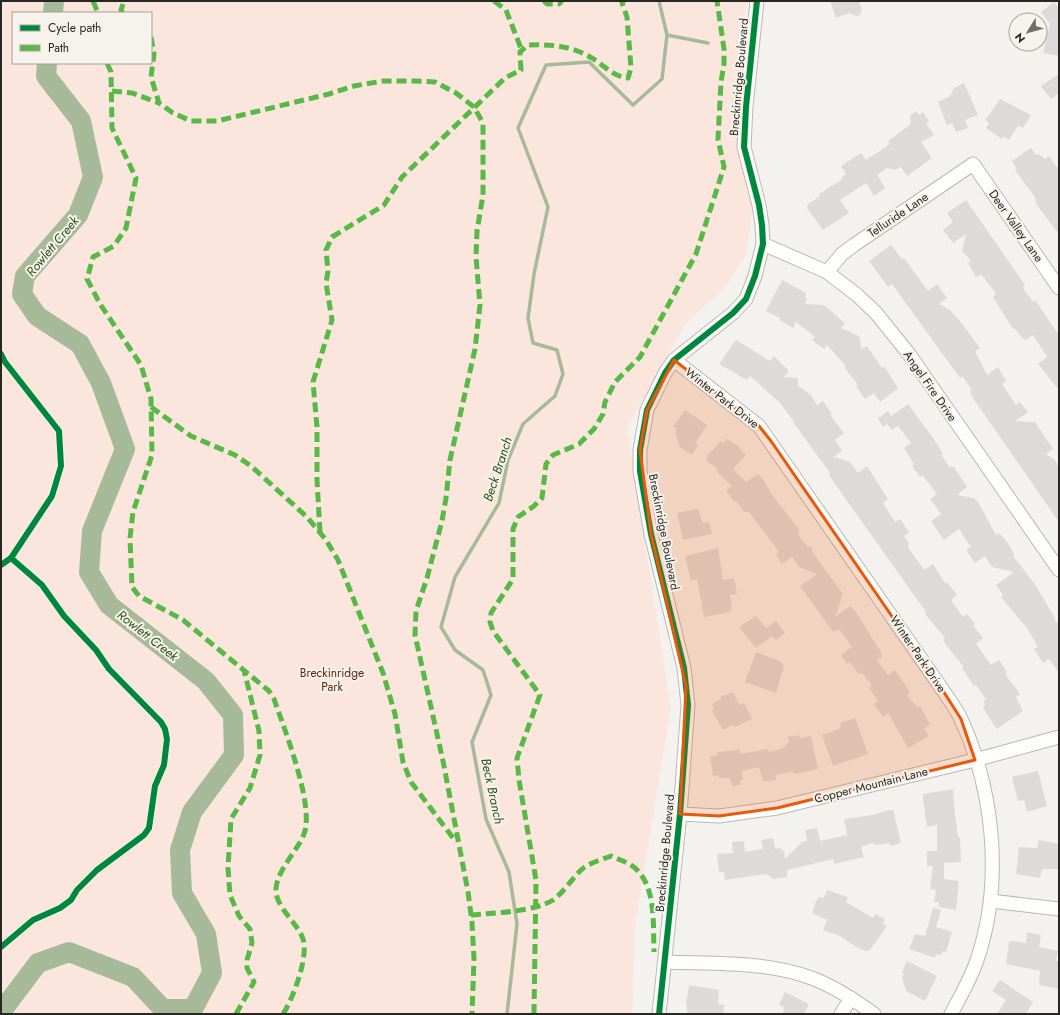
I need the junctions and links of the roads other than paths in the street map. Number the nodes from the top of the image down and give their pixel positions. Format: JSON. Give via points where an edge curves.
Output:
{"nodes":[{"id":1,"x":757,"y":1,"type":"edge"},
{"id":2,"x":973,"y":164,"type":"joint"},
{"id":3,"x":763,"y":244,"type":"junction"},
{"id":4,"x":827,"y":272,"type":"junction"},
{"id":5,"x":1059,"y":288,"type":"edge"},
{"id":6,"x":674,"y":360,"type":"junction"},
{"id":7,"x":1059,"y":570,"type":"edge"},
{"id":8,"x":1059,"y":737,"type":"edge"},
{"id":9,"x":976,"y":760,"type":"junction"},
{"id":10,"x":680,"y":814,"type":"junction"},
{"id":11,"x":991,"y":901,"type":"junction"},
{"id":12,"x":1059,"y":909,"type":"edge"},
{"id":13,"x":666,"y":962,"type":"junction"},
{"id":14,"x":851,"y":998,"type":"junction"},
{"id":15,"x":659,"y":1014,"type":"edge"},
{"id":16,"x":841,"y":1014,"type":"edge"},
{"id":17,"x":874,"y":1014,"type":"edge"},
{"id":18,"x":951,"y":1014,"type":"edge"}],
"edges":[{"from":1,"to":3,"type":"street","name":"Breckinridge Boulevard","via":[[744,147],[759,205]]},
{"from":2,"to":4,"type":"street","name":"Telluride Lane","via":[[854,245],[842,254]]},
{"from":2,"to":5,"type":"street","name":"Deer Valley Lane"},
{"from":3,"to":4,"type":"street","name":"Angel Fire Drive"},
{"from":3,"to":6,"type":"street","name":"Breckinridge Boulevard","via":[[746,298],[733,313]]},
{"from":4,"to":7,"type":"street","name":"Angel Fire Drive","via":[[856,294],[893,333]]},
{"from":6,"to":9,"type":"street","name":"Winter Park Drive","via":[[759,426],[771,441],[940,686],[961,719]]},
{"from":6,"to":10,"type":"street","name":"Breckinridge Boulevard","via":[[664,372],[647,410],[640,450],[640,471],[651,534],[684,668],[688,705]]},
{"from":8,"to":9,"type":"street","name":"Copper Mountain Lane"},
{"from":9,"to":10,"type":"street","name":"Copper Mountain Lane","via":[[777,808],[719,816]]},
{"from":9,"to":11,"type":"street","name":"Winter Park Drive","via":[[982,778],[993,854]]},
{"from":10,"to":13,"type":"street","name":"Breckinridge Boulevard"},
{"from":11,"to":12,"type":"street"},
{"from":11,"to":18,"type":"street","name":"Winter Park Drive","via":[[978,956],[967,986]]},
{"from":13,"to":14,"type":"street","via":[[774,968],[813,978]]},
{"from":13,"to":15,"type":"street","name":"Breckinridge Boulevard"},
{"from":14,"to":16,"type":"street"},
{"from":14,"to":17,"type":"street"}]}
